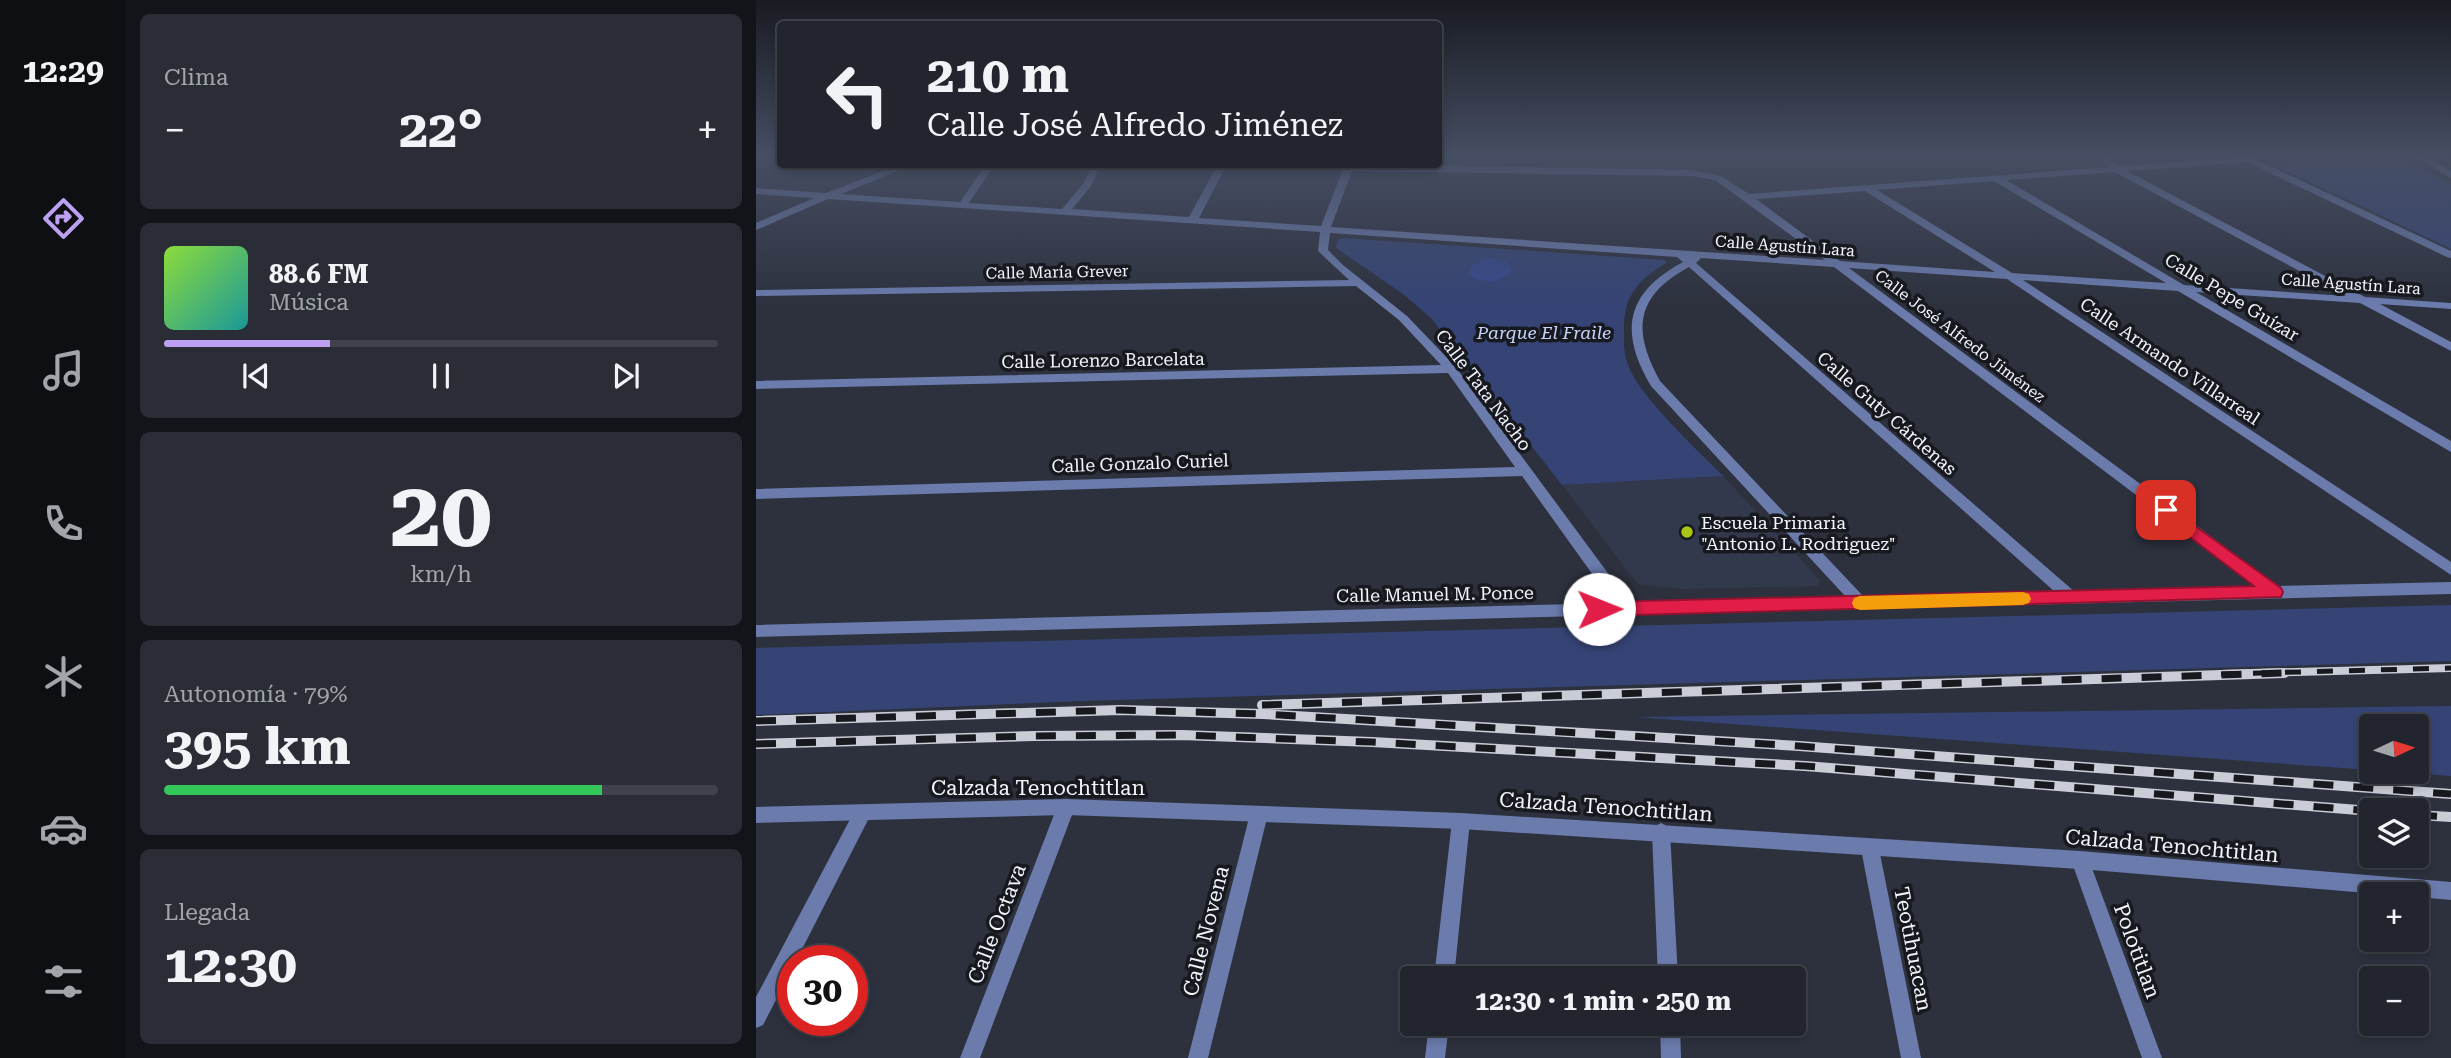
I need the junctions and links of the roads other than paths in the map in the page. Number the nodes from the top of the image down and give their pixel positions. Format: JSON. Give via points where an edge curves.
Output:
{"nodes":[{"id":1,"x":803,"y":206,"type":"edge"},
{"id":2,"x":982,"y":206,"type":"edge"},
{"id":3,"x":1070,"y":206,"type":"edge"},
{"id":4,"x":1200,"y":206,"type":"edge"},
{"id":5,"x":1334,"y":206,"type":"edge"},
{"id":6,"x":1760,"y":206,"type":"edge"},
{"id":7,"x":1897,"y":206,"type":"edge"},
{"id":8,"x":2043,"y":206,"type":"edge"},
{"id":9,"x":2186,"y":206,"type":"edge"},
{"id":10,"x":2348,"y":206,"type":"edge"},
{"id":11,"x":1065,"y":212,"type":"junction"},
{"id":12,"x":1192,"y":222,"type":"junction"},
{"id":13,"x":756,"y":227,"type":"edge"},
{"id":14,"x":1325,"y":230,"type":"junction"},
{"id":15,"x":2451,"y":255,"type":"edge"},
{"id":16,"x":1690,"y":258,"type":"junction"},
{"id":17,"x":1840,"y":265,"type":"junction"},
{"id":18,"x":2011,"y":277,"type":"junction"},
{"id":19,"x":1358,"y":283,"type":"junction"},
{"id":20,"x":2183,"y":289,"type":"junction"},
{"id":21,"x":756,"y":293,"type":"edge"},
{"id":22,"x":2363,"y":300,"type":"junction"},
{"id":23,"x":2451,"y":306,"type":"edge"},
{"id":24,"x":2451,"y":347,"type":"edge"},
{"id":25,"x":1451,"y":369,"type":"junction"},
{"id":26,"x":756,"y":384,"type":"edge"},
{"id":27,"x":2451,"y":447,"type":"edge"},
{"id":28,"x":1524,"y":471,"type":"junction"},
{"id":29,"x":756,"y":494,"type":"edge"},
{"id":30,"x":2451,"y":569,"type":"edge"},
{"id":31,"x":2451,"y":588,"type":"edge"},
{"id":32,"x":2275,"y":592,"type":"junction"},
{"id":33,"x":2071,"y":597,"type":"junction"},
{"id":34,"x":1860,"y":603,"type":"junction"},
{"id":35,"x":1626,"y":609,"type":"junction"},
{"id":36,"x":756,"y":631,"type":"edge"},
{"id":37,"x":1066,"y":807,"type":"junction"},
{"id":38,"x":862,"y":814,"type":"junction"},
{"id":39,"x":1259,"y":814,"type":"junction"},
{"id":40,"x":756,"y":815,"type":"edge"},
{"id":41,"x":1461,"y":821,"type":"junction"},
{"id":42,"x":1661,"y":832,"type":"junction"},
{"id":43,"x":1870,"y":849,"type":"junction"},
{"id":44,"x":2080,"y":860,"type":"junction"},
{"id":45,"x":2451,"y":891,"type":"edge"},
{"id":46,"x":1445,"y":966,"type":"edge"},
{"id":47,"x":1667,"y":966,"type":"edge"},
{"id":48,"x":756,"y":1018,"type":"edge"},
{"id":49,"x":1438,"y":1036,"type":"edge"},
{"id":50,"x":1670,"y":1036,"type":"edge"},
{"id":51,"x":970,"y":1058,"type":"edge"},
{"id":52,"x":1198,"y":1058,"type":"edge"},
{"id":53,"x":1435,"y":1058,"type":"edge"},
{"id":54,"x":1671,"y":1058,"type":"edge"},
{"id":55,"x":1912,"y":1058,"type":"edge"},
{"id":56,"x":2152,"y":1058,"type":"edge"}],
"edges":[{"from":1,"to":13,"type":"street"},
{"from":2,"to":11,"type":"street","name":"Calle Agustín Lara"},
{"from":3,"to":11,"type":"street"},
{"from":4,"to":12,"type":"street"},
{"from":5,"to":14,"type":"street"},
{"from":6,"to":17,"type":"street","name":"Calle José Alfredo Jiménez"},
{"from":7,"to":18,"type":"street","name":"Calle Armando Villarreal"},
{"from":8,"to":20,"type":"street","name":"Calle Pepe Guízar"},
{"from":9,"to":22,"type":"street"},
{"from":10,"to":15,"type":"street"},
{"from":11,"to":12,"type":"street","name":"Calle Agustín Lara"},
{"from":12,"to":14,"type":"street","name":"Calle Agustín Lara"},
{"from":14,"to":16,"type":"street","name":"Calle Agustín Lara"},
{"from":14,"to":19,"type":"street","name":"Calle Tata Nacho","via":[[1324,251]]},
{"from":16,"to":17,"type":"street","name":"Calle Agustín Lara"},
{"from":16,"to":33,"type":"street","name":"Calle Guty Cárdenas"},
{"from":16,"to":34,"type":"street","via":[[1643,297],[1637,325],[1647,369],[1655,383]]},
{"from":17,"to":18,"type":"street","name":"Calle Agustín Lara"},
{"from":17,"to":32,"type":"street","name":"Calle José Alfredo Jiménez"},
{"from":18,"to":20,"type":"street","name":"Calle Agustín Lara"},
{"from":18,"to":30,"type":"street","name":"Calle Armando Villarreal"},
{"from":19,"to":21,"type":"street","name":"Calle María Grever"},
{"from":19,"to":25,"type":"street","name":"Calle Tata Nacho","via":[[1403,318]]},
{"from":20,"to":22,"type":"street","name":"Calle Agustín Lara"},
{"from":20,"to":27,"type":"street","name":"Calle Pepe Guízar"},
{"from":22,"to":23,"type":"street","name":"Calle Agustín Lara"},
{"from":22,"to":24,"type":"street"},
{"from":25,"to":26,"type":"street","name":"Calle Lorenzo Barcelata"},
{"from":25,"to":28,"type":"street","name":"Calle Tata Nacho"},
{"from":28,"to":29,"type":"street","name":"Calle Gonzalo Curiel"},
{"from":28,"to":35,"type":"street","name":"Calle Tata Nacho"},
{"from":31,"to":32,"type":"street","name":"Calle Manuel M. Ponce"},
{"from":32,"to":33,"type":"street","name":"Calle Manuel M. Ponce"},
{"from":33,"to":34,"type":"street","name":"Calle Manuel M. Ponce"},
{"from":34,"to":35,"type":"street","name":"Calle Manuel M. Ponce"},
{"from":35,"to":36,"type":"street","name":"Calle Manuel M. Ponce"},
{"from":37,"to":38,"type":"street","name":"Calzada Tenochtitlan"},
{"from":37,"to":39,"type":"street","name":"Calzada Tenochtitlan"},
{"from":37,"to":51,"type":"street","name":"Calle Octava"},
{"from":38,"to":40,"type":"street","name":"Calzada Tenochtitlan"},
{"from":38,"to":48,"type":"street"},
{"from":39,"to":41,"type":"street","name":"Calzada Tenochtitlan"},
{"from":39,"to":52,"type":"street","name":"Calle Novena"},
{"from":41,"to":42,"type":"street","name":"Calzada Tenochtitlan"},
{"from":41,"to":46,"type":"street"},
{"from":42,"to":43,"type":"street","name":"Calzada Tenochtitlan"},
{"from":42,"to":47,"type":"street"},
{"from":43,"to":44,"type":"street","name":"Calzada Tenochtitlan"},
{"from":43,"to":55,"type":"street","name":"Teotihuacan"},
{"from":44,"to":45,"type":"street","name":"Calzada Tenochtitlan"},
{"from":44,"to":56,"type":"street","name":"Polotitlan"},
{"from":49,"to":53,"type":"street"},
{"from":50,"to":54,"type":"street"}]}
